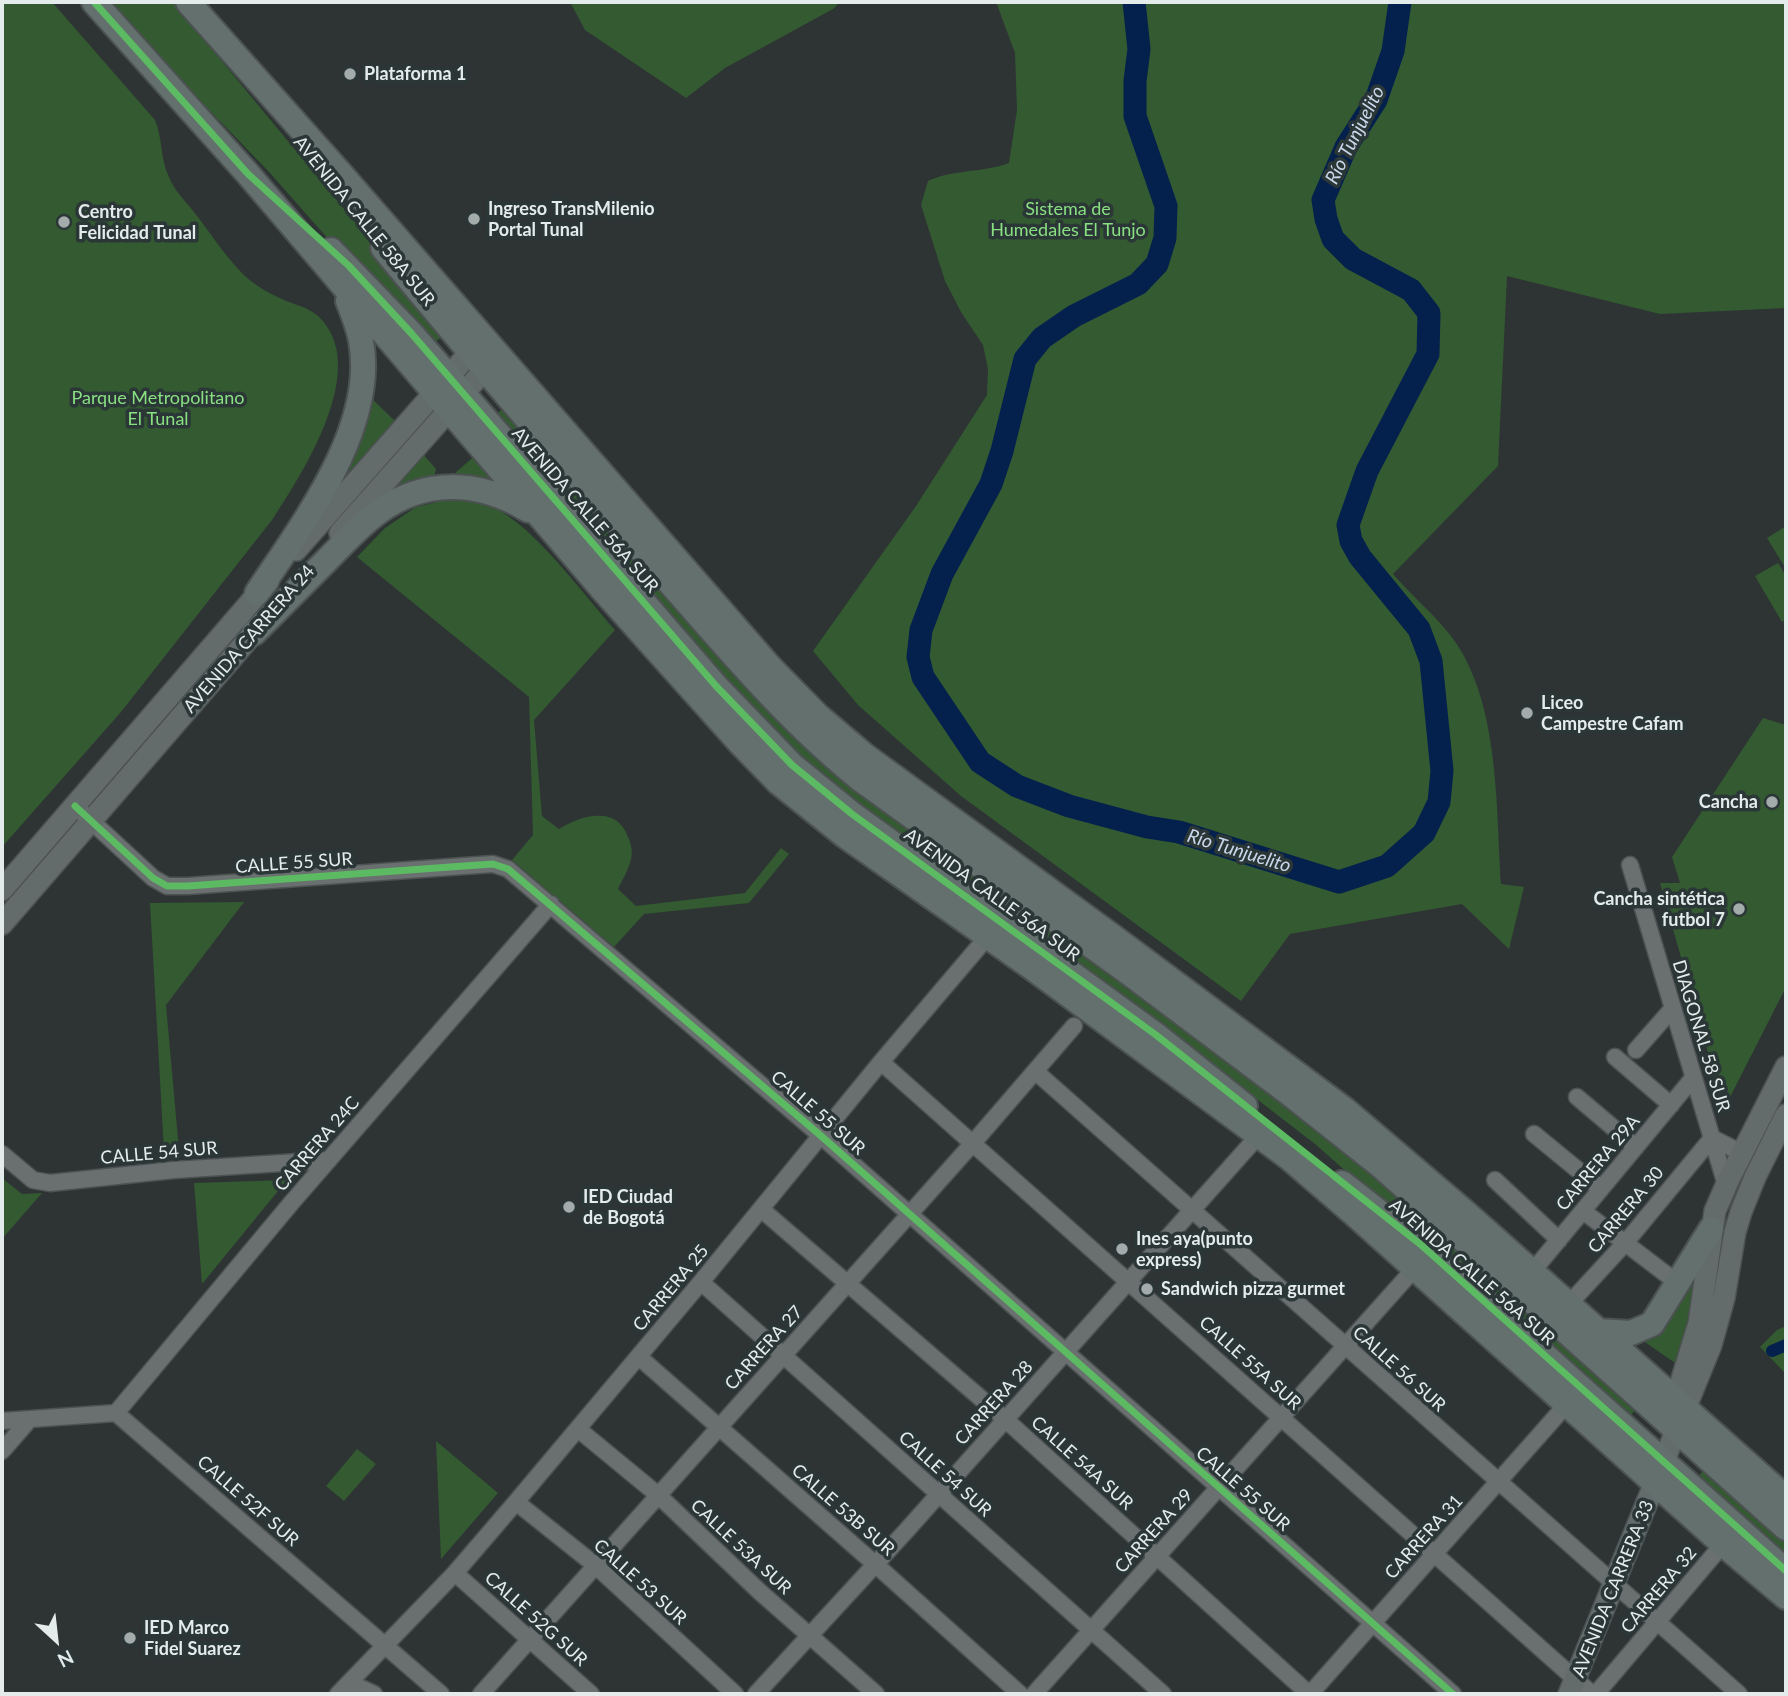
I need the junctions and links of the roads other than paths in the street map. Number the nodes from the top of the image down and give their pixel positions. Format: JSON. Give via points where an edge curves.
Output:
{"nodes":[{"id":1,"x":94,"y":2,"type":"edge"},
{"id":2,"x":188,"y":2,"type":"edge"},
{"id":3,"x":248,"y":174,"type":"junction"},
{"id":4,"x":337,"y":278,"type":"junction"},
{"id":5,"x":484,"y":353,"type":"junction"},
{"id":6,"x":449,"y":393,"type":"junction"},
{"id":7,"x":550,"y":528,"type":"junction"},
{"id":8,"x":677,"y":590,"type":"junction"},
{"id":9,"x":257,"y":593,"type":"junction"},
{"id":10,"x":727,"y":618,"type":"junction"},
{"id":11,"x":254,"y":633,"type":"junction"},
{"id":12,"x":806,"y":776,"type":"junction"},
{"id":13,"x":75,"y":806,"type":"junction"},
{"id":14,"x":91,"y":821,"type":"junction"},
{"id":15,"x":833,"y":827,"type":"junction"},
{"id":16,"x":1630,"y":865,"type":"dead end"},
{"id":17,"x":2,"y":890,"type":"edge"},
{"id":18,"x":1022,"y":896,"type":"junction"},
{"id":19,"x":551,"y":904,"type":"junction"},
{"id":20,"x":2,"y":924,"type":"edge"},
{"id":21,"x":994,"y":928,"type":"junction"},
{"id":22,"x":1673,"y":1008,"type":"junction"},
{"id":23,"x":1185,"y":1015,"type":"junction"},
{"id":24,"x":1105,"y":1023,"type":"junction"},
{"id":25,"x":1074,"y":1026,"type":"dead end"},
{"id":26,"x":1156,"y":1035,"type":"junction"},
{"id":27,"x":1262,"y":1048,"type":"junction"},
{"id":28,"x":1636,"y":1050,"type":"dead end"},
{"id":29,"x":1615,"y":1057,"type":"dead end"},
{"id":30,"x":881,"y":1062,"type":"junction"},
{"id":31,"x":1786,"y":1067,"type":"edge"},
{"id":32,"x":1035,"y":1071,"type":"junction"},
{"id":33,"x":1693,"y":1078,"type":"junction"},
{"id":34,"x":1577,"y":1097,"type":"dead end"},
{"id":35,"x":1671,"y":1105,"type":"junction"},
{"id":36,"x":1786,"y":1115,"type":"edge"},
{"id":37,"x":1534,"y":1134,"type":"dead end"},
{"id":38,"x":820,"y":1135,"type":"junction"},
{"id":39,"x":1259,"y":1135,"type":"junction"},
{"id":40,"x":1712,"y":1138,"type":"junction"},
{"id":41,"x":973,"y":1143,"type":"junction"},
{"id":42,"x":1636,"y":1147,"type":"junction"},
{"id":43,"x":1742,"y":1153,"type":"junction"},
{"id":44,"x":2,"y":1154,"type":"edge"},
{"id":45,"x":329,"y":1160,"type":"junction"},
{"id":46,"x":1762,"y":1163,"type":"junction"},
{"id":47,"x":1495,"y":1180,"type":"dead end"},
{"id":48,"x":1726,"y":1185,"type":"junction"},
{"id":49,"x":1601,"y":1189,"type":"junction"},
{"id":50,"x":761,"y":1209,"type":"junction"},
{"id":51,"x":1192,"y":1210,"type":"junction"},
{"id":52,"x":1584,"y":1211,"type":"junction"},
{"id":53,"x":909,"y":1213,"type":"junction"},
{"id":54,"x":1723,"y":1230,"type":"junction"},
{"id":55,"x":1486,"y":1232,"type":"junction"},
{"id":56,"x":1559,"y":1240,"type":"junction"},
{"id":57,"x":1626,"y":1242,"type":"junction"},
{"id":58,"x":1415,"y":1268,"type":"junction"},
{"id":59,"x":1532,"y":1272,"type":"junction"},
{"id":60,"x":1506,"y":1277,"type":"junction"},
{"id":61,"x":1128,"y":1281,"type":"junction"},
{"id":62,"x":701,"y":1282,"type":"junction"},
{"id":63,"x":847,"y":1283,"type":"junction"},
{"id":64,"x":1679,"y":1284,"type":"junction"},
{"id":65,"x":1475,"y":1294,"type":"junction"},
{"id":66,"x":1569,"y":1305,"type":"junction"},
{"id":67,"x":1598,"y":1331,"type":"junction"},
{"id":68,"x":1345,"y":1346,"type":"junction"},
{"id":69,"x":1504,"y":1348,"type":"junction"},
{"id":70,"x":1065,"y":1352,"type":"junction"},
{"id":71,"x":783,"y":1355,"type":"junction"},
{"id":72,"x":639,"y":1357,"type":"junction"},
{"id":73,"x":1567,"y":1405,"type":"junction"},
{"id":74,"x":116,"y":1413,"type":"junction"},
{"id":75,"x":1677,"y":1416,"type":"junction"},
{"id":76,"x":1281,"y":1417,"type":"junction"},
{"id":77,"x":30,"y":1419,"type":"junction"},
{"id":78,"x":1006,"y":1420,"type":"junction"},
{"id":79,"x":2,"y":1421,"type":"edge"},
{"id":80,"x":719,"y":1427,"type":"junction"},
{"id":81,"x":578,"y":1430,"type":"junction"},
{"id":82,"x":2,"y":1451,"type":"edge"},
{"id":83,"x":1661,"y":1469,"type":"junction"},
{"id":84,"x":1498,"y":1482,"type":"junction"},
{"id":85,"x":1219,"y":1488,"type":"junction"},
{"id":86,"x":939,"y":1494,"type":"junction"},
{"id":87,"x":658,"y":1495,"type":"junction"},
{"id":88,"x":1786,"y":1498,"type":"edge"},
{"id":89,"x":516,"y":1502,"type":"junction"},
{"id":90,"x":1786,"y":1528,"type":"edge"},
{"id":91,"x":1723,"y":1544,"type":"junction"},
{"id":92,"x":1435,"y":1554,"type":"junction"},
{"id":93,"x":1157,"y":1557,"type":"junction"},
{"id":94,"x":875,"y":1564,"type":"junction"},
{"id":95,"x":595,"y":1565,"type":"junction"},
{"id":96,"x":1786,"y":1571,"type":"edge"},
{"id":97,"x":455,"y":1573,"type":"junction"},
{"id":98,"x":1614,"y":1584,"type":"junction"},
{"id":99,"x":1786,"y":1597,"type":"edge"},
{"id":100,"x":1657,"y":1622,"type":"junction"},
{"id":101,"x":1373,"y":1624,"type":"junction"},
{"id":102,"x":1091,"y":1630,"type":"junction"},
{"id":103,"x":810,"y":1636,"type":"junction"},
{"id":104,"x":530,"y":1639,"type":"junction"},
{"id":105,"x":386,"y":1646,"type":"junction"},
{"id":106,"x":1572,"y":1687,"type":"edge"},
{"id":107,"x":344,"y":1689,"type":"edge"},
{"id":108,"x":374,"y":1694,"type":"edge"},
{"id":109,"x":441,"y":1694,"type":"edge"},
{"id":110,"x":481,"y":1694,"type":"edge"},
{"id":111,"x":591,"y":1694,"type":"edge"},
{"id":112,"x":735,"y":1694,"type":"edge"},
{"id":113,"x":756,"y":1694,"type":"edge"},
{"id":114,"x":876,"y":1694,"type":"edge"},
{"id":115,"x":1020,"y":1694,"type":"edge"},
{"id":116,"x":1034,"y":1694,"type":"edge"},
{"id":117,"x":1163,"y":1694,"type":"edge"},
{"id":118,"x":1310,"y":1694,"type":"edge"},
{"id":119,"x":1453,"y":1694,"type":"edge"},
{"id":120,"x":1594,"y":1694,"type":"edge"},
{"id":121,"x":1739,"y":1694,"type":"edge"}],
"edges":[{"from":1,"to":3,"type":"highway"},
{"from":2,"to":5,"type":"highway","name":"AVENIDA CALLE 58A SUR","via":[[341,174]]},
{"from":3,"to":4,"type":"highway"},
{"from":3,"to":6,"type":"highway","name":"AVENIDA CALLE 56A SUR","via":[[349,266]]},
{"from":4,"to":6,"type":"highway"},
{"from":4,"to":9,"type":"highway","via":[[362,343],[360,397],[342,453]]},
{"from":5,"to":6,"type":"main road","name":"AVENIDA CARRERA 24"},
{"from":5,"to":8,"type":"highway","name":"AVENIDA CALLE 56A SUR"},
{"from":5,"to":10,"type":"highway","name":"AVENIDA CALLE 56A SUR"},
{"from":6,"to":7,"type":"highway","name":"AVENIDA CALLE 56A SUR"},
{"from":6,"to":9,"type":"main road","name":"AVENIDA CARRERA 24"},
{"from":6,"to":11,"type":"main road","name":"AVENIDA CARRERA 24"},
{"from":6,"to":12,"type":"highway","name":"AVENIDA CALLE 56A SUR","via":[[716,685]]},
{"from":7,"to":11,"type":"highway","via":[[530,511],[491,492],[461,487],[416,492],[361,527]]},
{"from":7,"to":15,"type":"highway","name":"AVENIDA CALLE 56A SUR","via":[[749,753]]},
{"from":8,"to":10,"type":"highway"},
{"from":8,"to":18,"type":"highway","name":"AVENIDA CALLE 56A SUR","via":[[770,696],[822,747]]},
{"from":9,"to":13,"type":"main road","name":"AVENIDA CARRERA 24"},
{"from":10,"to":27,"type":"highway","name":"AVENIDA CALLE 56A SUR","via":[[797,696],[864,755]]},
{"from":11,"to":14,"type":"main road","name":"AVENIDA CARRERA 24"},
{"from":12,"to":15,"type":"highway"},
{"from":12,"to":21,"type":"highway","name":"AVENIDA CALLE 56A SUR"},
{"from":13,"to":14,"type":"street","name":"CALLE 55 SUR"},
{"from":13,"to":17,"type":"main road","name":"AVENIDA CARRERA 24"},
{"from":14,"to":19,"type":"street","name":"CALLE 55 SUR","via":[[167,886],[493,864],[512,871]]},
{"from":14,"to":20,"type":"main road","name":"AVENIDA CARRERA 24"},
{"from":15,"to":21,"type":"highway","name":"AVENIDA CALLE 56A SUR"},
{"from":16,"to":22,"type":"street","name":"DIAGONAL 58 SUR"},
{"from":18,"to":21,"type":"street","name":"CARRERA 25"},
{"from":18,"to":23,"type":"highway","name":"AVENIDA CALLE 56A SUR"},
{"from":19,"to":38,"type":"street","name":"CALLE 55 SUR"},
{"from":19,"to":45,"type":"street","name":"CARRERA 24C"},
{"from":21,"to":24,"type":"highway","name":"AVENIDA CALLE 56A SUR"},
{"from":21,"to":26,"type":"highway","name":"AVENIDA CALLE 56A SUR"},
{"from":21,"to":30,"type":"street","name":"CARRERA 25"},
{"from":22,"to":28,"type":"street"},
{"from":22,"to":33,"type":"street","name":"DIAGONAL 58 SUR"},
{"from":23,"to":27,"type":"highway"},
{"from":23,"to":60,"type":"highway","name":"AVENIDA CALLE 56A SUR","via":[[1381,1166]]},
{"from":24,"to":26,"type":"highway"},
{"from":24,"to":39,"type":"highway","name":"AVENIDA CALLE 56A SUR"},
{"from":25,"to":32,"type":"street","name":"CARRERA 27"},
{"from":26,"to":65,"type":"highway","name":"AVENIDA CALLE 56A SUR","via":[[1420,1244]]},
{"from":27,"to":55,"type":"highway","name":"AVENIDA CALLE 56A SUR","via":[[1344,1109]]},
{"from":29,"to":35,"type":"street"},
{"from":30,"to":38,"type":"street","name":"CARRERA 25"},
{"from":30,"to":41,"type":"street","name":"CALLE 55A SUR"},
{"from":31,"to":43,"type":"main road","name":"AVENIDA CARRERA 33"},
{"from":32,"to":41,"type":"street","name":"CARRERA 27"},
{"from":32,"to":51,"type":"street","name":"CALLE 56 SUR"},
{"from":33,"to":35,"type":"street","name":"CARRERA 29A"},
{"from":33,"to":40,"type":"street","name":"DIAGONAL 58 SUR"},
{"from":34,"to":42,"type":"street"},
{"from":35,"to":42,"type":"street","name":"CARRERA 29A"},
{"from":36,"to":46,"type":"main road","name":"AVENIDA CARRERA 33"},
{"from":37,"to":49,"type":"street"},
{"from":38,"to":50,"type":"street","name":"CARRERA 25"},
{"from":38,"to":53,"type":"street","name":"CALLE 55 SUR"},
{"from":39,"to":51,"type":"street","name":"CARRERA 28"},
{"from":39,"to":58,"type":"highway","name":"AVENIDA CALLE 56A SUR"},
{"from":40,"to":43,"type":"street","name":"DIAGONAL 58 SUR"},
{"from":40,"to":48,"type":"street","name":"DIAGONAL 58 SUR"},
{"from":40,"to":57,"type":"street","name":"CARRERA 30"},
{"from":41,"to":53,"type":"street","name":"CARRERA 27"},
{"from":41,"to":61,"type":"street","name":"CALLE 55A SUR"},
{"from":42,"to":49,"type":"street","name":"CARRERA 29A"},
{"from":43,"to":46,"type":"main road"},
{"from":43,"to":48,"type":"main road","name":"AVENIDA CARRERA 33"},
{"from":44,"to":45,"type":"street","name":"CALLE 54 SUR","via":[[33,1180],[50,1182]]},
{"from":45,"to":74,"type":"street","name":"CARRERA 24C"},
{"from":46,"to":54,"type":"main road","name":"AVENIDA CARRERA 33","via":[[1747,1196]]},
{"from":47,"to":56,"type":"street"},
{"from":48,"to":54,"type":"main road","name":"AVENIDA CARRERA 33","via":[[1715,1211]]},
{"from":49,"to":52,"type":"street","name":"CARRERA 29A"},
{"from":50,"to":62,"type":"street","name":"CARRERA 25"},
{"from":50,"to":63,"type":"street","name":"CALLE 54A SUR"},
{"from":51,"to":61,"type":"street","name":"CARRERA 28"},
{"from":51,"to":68,"type":"street","name":"CALLE 56 SUR"},
{"from":52,"to":56,"type":"street","name":"CARRERA 29A"},
{"from":52,"to":57,"type":"street"},
{"from":53,"to":63,"type":"street","name":"CARRERA 27"},
{"from":53,"to":70,"type":"street","name":"CALLE 55 SUR"},
{"from":54,"to":64,"type":"highway"},
{"from":54,"to":75,"type":"main road","name":"AVENIDA CARRERA 33"},
{"from":55,"to":59,"type":"highway","name":"AVENIDA CALLE 56A SUR"},
{"from":55,"to":60,"type":"highway"},
{"from":56,"to":59,"type":"street","name":"CARRERA 29A"},
{"from":57,"to":64,"type":"street"},
{"from":57,"to":66,"type":"street","name":"CARRERA 30"},
{"from":58,"to":68,"type":"street","name":"CARRERA 29"},
{"from":58,"to":69,"type":"highway","name":"AVENIDA CALLE 56A SUR"},
{"from":59,"to":66,"type":"highway","name":"AVENIDA CALLE 56A SUR"},
{"from":60,"to":75,"type":"highway","name":"AVENIDA CALLE 56A SUR"},
{"from":61,"to":70,"type":"street","name":"CARRERA 28"},
{"from":61,"to":76,"type":"street","name":"CALLE 55A SUR"},
{"from":62,"to":71,"type":"street","name":"CALLE 54 SUR"},
{"from":62,"to":72,"type":"street","name":"CARRERA 25"},
{"from":63,"to":71,"type":"street","name":"CARRERA 27"},
{"from":63,"to":78,"type":"street","name":"CALLE 54A SUR"},
{"from":64,"to":67,"type":"highway","via":[[1658,1318],[1644,1329]]},
{"from":65,"to":69,"type":"highway"},
{"from":65,"to":83,"type":"highway","name":"AVENIDA CALLE 56A SUR"},
{"from":66,"to":67,"type":"highway","name":"AVENIDA CALLE 56A SUR"},
{"from":67,"to":75,"type":"highway","name":"AVENIDA CALLE 56A SUR"},
{"from":68,"to":76,"type":"street","name":"CARRERA 29"},
{"from":68,"to":84,"type":"street","name":"CALLE 56 SUR"},
{"from":69,"to":73,"type":"highway","name":"AVENIDA CALLE 56A SUR"},
{"from":70,"to":78,"type":"street","name":"CARRERA 28"},
{"from":70,"to":85,"type":"street","name":"CALLE 55 SUR"},
{"from":71,"to":80,"type":"street","name":"CARRERA 27"},
{"from":71,"to":86,"type":"street","name":"CALLE 54 SUR"},
{"from":72,"to":80,"type":"street","name":"CALLE 53B SUR"},
{"from":72,"to":81,"type":"street","name":"CARRERA 25"},
{"from":73,"to":83,"type":"highway","name":"AVENIDA CALLE 56A SUR"},
{"from":73,"to":84,"type":"street","name":"CARRERA 31"},
{"from":74,"to":77,"type":"street"},
{"from":74,"to":105,"type":"street","name":"CALLE 52F SUR"},
{"from":75,"to":83,"type":"main road","name":"AVENIDA CARRERA 33"},
{"from":75,"to":88,"type":"highway","name":"AVENIDA CALLE 56A SUR"},
{"from":75,"to":90,"type":"highway","name":"AVENIDA CALLE 56A SUR"},
{"from":76,"to":85,"type":"street","name":"CARRERA 29"},
{"from":76,"to":92,"type":"street","name":"CALLE 55A SUR"},
{"from":77,"to":79,"type":"street"},
{"from":77,"to":82,"type":"street"},
{"from":78,"to":86,"type":"street","name":"CARRERA 28"},
{"from":78,"to":93,"type":"street","name":"CALLE 54A SUR"},
{"from":80,"to":87,"type":"street","name":"CARRERA 27"},
{"from":80,"to":94,"type":"street","name":"CALLE 53B SUR"},
{"from":81,"to":87,"type":"street","name":"CALLE 53A SUR"},
{"from":81,"to":89,"type":"street","name":"CARRERA 25"},
{"from":83,"to":91,"type":"highway","name":"AVENIDA CALLE 56A SUR"},
{"from":83,"to":96,"type":"highway","name":"AVENIDA CALLE 56A SUR"},
{"from":83,"to":98,"type":"main road","name":"AVENIDA CARRERA 33"},
{"from":84,"to":92,"type":"street","name":"CARRERA 31"},
{"from":84,"to":98,"type":"street","name":"CALLE 56 SUR"},
{"from":85,"to":93,"type":"street","name":"CARRERA 29"},
{"from":85,"to":101,"type":"street","name":"CALLE 55 SUR"},
{"from":86,"to":94,"type":"street","name":"CARRERA 28"},
{"from":86,"to":102,"type":"street","name":"CALLE 54 SUR"},
{"from":87,"to":95,"type":"street","name":"CARRERA 27"},
{"from":87,"to":103,"type":"street","name":"CALLE 53A SUR"},
{"from":89,"to":95,"type":"street","name":"CALLE 53 SUR"},
{"from":89,"to":97,"type":"street","name":"CARRERA 25"},
{"from":91,"to":99,"type":"highway","name":"AVENIDA CALLE 56A SUR"},
{"from":91,"to":100,"type":"street","name":"CARRERA 32"},
{"from":92,"to":101,"type":"street","name":"CARRERA 31"},
{"from":92,"to":106,"type":"street","name":"CALLE 55A SUR"},
{"from":93,"to":102,"type":"street","name":"CARRERA 29"},
{"from":93,"to":118,"type":"street","name":"CALLE 54A SUR"},
{"from":94,"to":103,"type":"street","name":"CARRERA 28"},
{"from":94,"to":115,"type":"street","name":"CALLE 53B SUR"},
{"from":95,"to":104,"type":"street","name":"CARRERA 27"},
{"from":95,"to":112,"type":"street","name":"CALLE 53 SUR"},
{"from":97,"to":104,"type":"street","name":"CALLE 52G SUR"},
{"from":97,"to":105,"type":"street","name":"CARRERA 25"},
{"from":98,"to":100,"type":"street","name":"CALLE 56 SUR"},
{"from":98,"to":106,"type":"main road","name":"AVENIDA CARRERA 33"},
{"from":100,"to":120,"type":"street","name":"CARRERA 32"},
{"from":100,"to":121,"type":"street","name":"CALLE 56 SUR"},
{"from":101,"to":118,"type":"street","name":"CARRERA 31"},
{"from":101,"to":119,"type":"street","name":"CALLE 55 SUR"},
{"from":102,"to":116,"type":"street","name":"CARRERA 29"},
{"from":102,"to":117,"type":"street","name":"CALLE 54 SUR"},
{"from":103,"to":113,"type":"street","name":"CARRERA 28"},
{"from":103,"to":114,"type":"street","name":"CALLE 53A SUR"},
{"from":104,"to":110,"type":"street","name":"CARRERA 27"},
{"from":104,"to":111,"type":"street","name":"CALLE 52G SUR"},
{"from":105,"to":107,"type":"street","name":"CARRERA 25"},
{"from":105,"to":109,"type":"street","name":"CALLE 52F SUR"},
{"from":106,"to":120,"type":"street","name":"CALLE 55A SUR"},
{"from":107,"to":108,"type":"street"}]}
